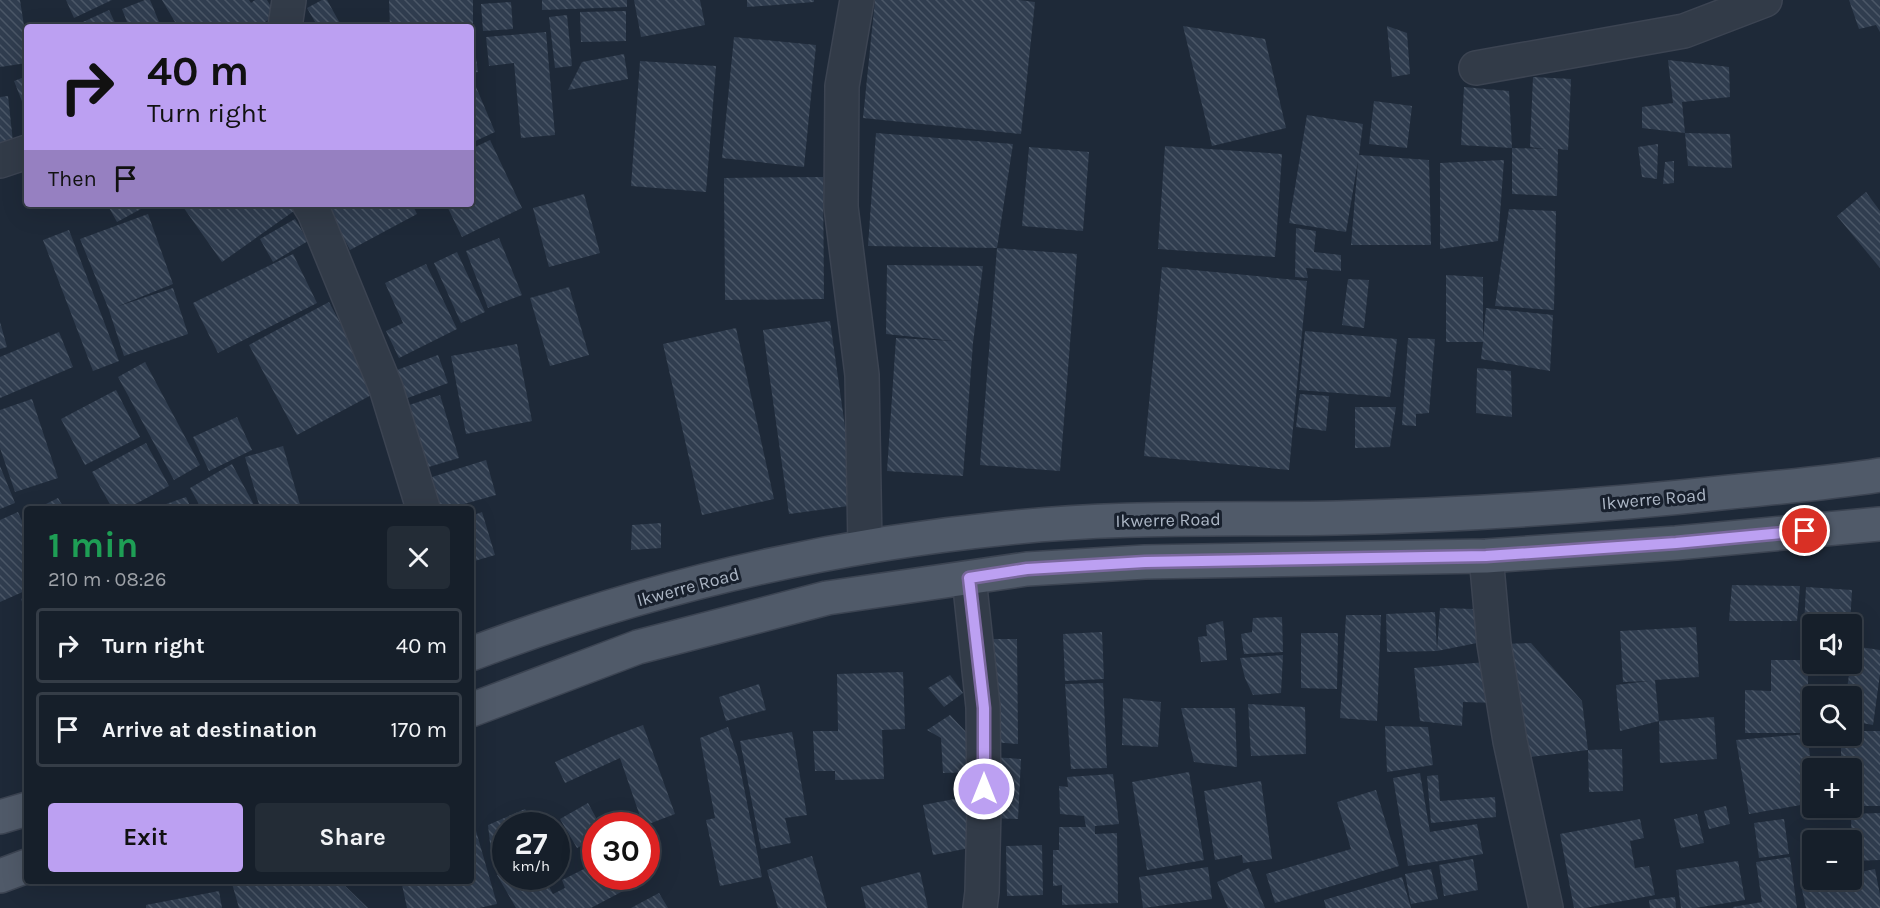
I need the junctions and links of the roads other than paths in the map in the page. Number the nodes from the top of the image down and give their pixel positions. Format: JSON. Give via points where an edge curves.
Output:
{"nodes":[{"id":1,"x":289,"y":0,"type":"edge"},
{"id":2,"x":857,"y":0,"type":"edge"},
{"id":3,"x":1765,"y":0,"type":"edge"},
{"id":4,"x":285,"y":24,"type":"edge"},
{"id":5,"x":1476,"y":68,"type":"dead end"},
{"id":6,"x":24,"y":153,"type":"edge"},
{"id":7,"x":0,"y":161,"type":"edge"},
{"id":8,"x":311,"y":207,"type":"edge"},
{"id":9,"x":1880,"y":475,"type":"edge"},
{"id":10,"x":422,"y":506,"type":"edge"},
{"id":11,"x":1880,"y":524,"type":"edge"},
{"id":12,"x":865,"y":548,"type":"junction"},
{"id":13,"x":1486,"y":556,"type":"junction"},
{"id":14,"x":969,"y":578,"type":"junction"},
{"id":15,"x":474,"y":653,"type":"edge"},
{"id":16,"x":474,"y":709,"type":"edge"},
{"id":17,"x":24,"y":809,"type":"edge"},
{"id":18,"x":0,"y":817,"type":"edge"},
{"id":19,"x":24,"y":867,"type":"edge"},
{"id":20,"x":0,"y":876,"type":"edge"},
{"id":21,"x":980,"y":908,"type":"edge"},
{"id":22,"x":1546,"y":908,"type":"edge"}],
"edges":[{"from":1,"to":4,"type":"street"},
{"from":2,"to":12,"type":"street","via":[[842,86],[842,207],[862,375]]},
{"from":3,"to":5,"type":"street","via":[[1683,31]]},
{"from":6,"to":7,"type":"street"},
{"from":8,"to":10,"type":"street","via":[[386,388]]},
{"from":9,"to":12,"type":"main road","name":"Ikwerre Road","via":[[1506,512],[1138,519],[1007,527]]},
{"from":11,"to":13,"type":"main road"},
{"from":12,"to":15,"type":"main road","name":"Ikwerre Road","via":[[811,556],[709,580]]},
{"from":13,"to":14,"type":"main road","via":[[1145,562],[1027,569]]},
{"from":13,"to":22,"type":"street","via":[[1494,644],[1510,741]]},
{"from":14,"to":16,"type":"main road","via":[[827,598],[638,647]]},
{"from":14,"to":21,"type":"street","via":[[984,708]]},
{"from":17,"to":18,"type":"main road"},
{"from":19,"to":20,"type":"main road"}]}
